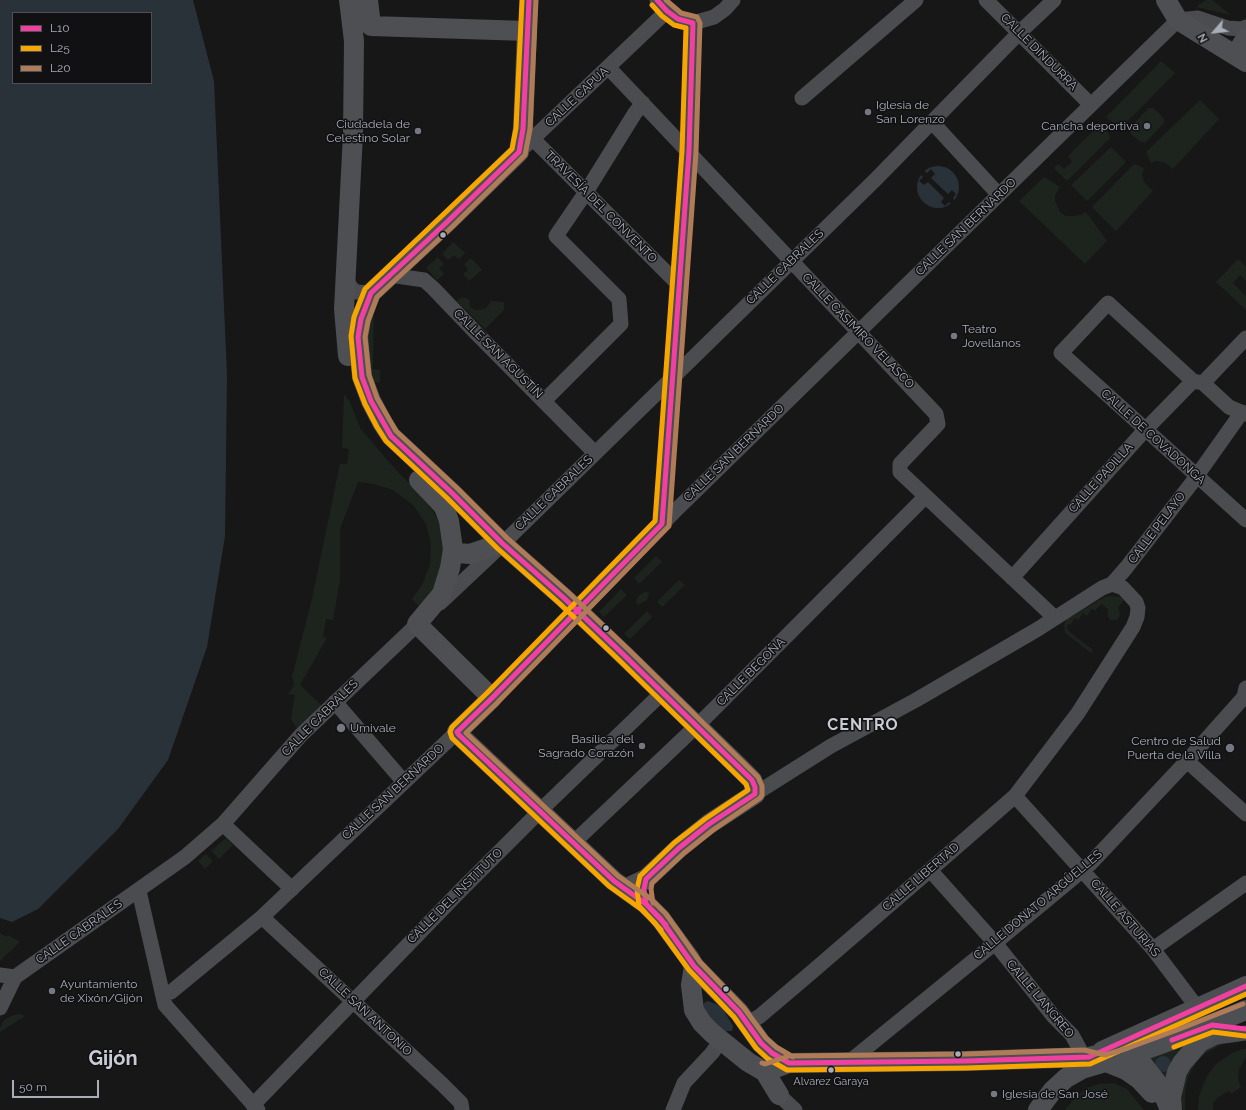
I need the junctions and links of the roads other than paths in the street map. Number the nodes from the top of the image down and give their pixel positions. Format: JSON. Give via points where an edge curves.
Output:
{"nodes":[{"id":1,"x":349,"y":0,"type":"edge"},
{"id":2,"x":368,"y":0,"type":"edge"},
{"id":3,"x":529,"y":0,"type":"edge"},
{"id":4,"x":733,"y":0,"type":"edge"},
{"id":5,"x":916,"y":0,"type":"edge"},
{"id":6,"x":986,"y":0,"type":"edge"},
{"id":7,"x":1054,"y":0,"type":"edge"},
{"id":8,"x":1166,"y":0,"type":"edge"},
{"id":9,"x":662,"y":5,"type":"edge"},
{"id":10,"x":1178,"y":20,"type":"junction"},
{"id":11,"x":693,"y":23,"type":"junction"},
{"id":12,"x":372,"y":26,"type":"junction"},
{"id":13,"x":1246,"y":27,"type":"edge"},
{"id":14,"x":527,"y":31,"type":"junction"},
{"id":15,"x":1020,"y":32,"type":"junction"},
{"id":16,"x":1246,"y":38,"type":"edge"},
{"id":17,"x":354,"y":41,"type":"junction"},
{"id":18,"x":1243,"y":60,"type":"edge"},
{"id":19,"x":608,"y":67,"type":"junction"},
{"id":20,"x":802,"y":98,"type":"dead end"},
{"id":21,"x":643,"y":103,"type":"junction"},
{"id":22,"x":1091,"y":105,"type":"junction"},
{"id":23,"x":932,"y":122,"type":"junction"},
{"id":24,"x":525,"y":140,"type":"junction"},
{"id":25,"x":689,"y":151,"type":"junction"},
{"id":26,"x":586,"y":192,"type":"junction"},
{"id":27,"x":999,"y":195,"type":"junction"},
{"id":28,"x":791,"y":261,"type":"junction"},
{"id":29,"x":390,"y":275,"type":"junction"},
{"id":30,"x":346,"y":280,"type":"junction"},
{"id":31,"x":680,"y":286,"type":"junction"},
{"id":32,"x":371,"y":293,"type":"junction"},
{"id":33,"x":859,"y":332,"type":"junction"},
{"id":34,"x":1246,"y":338,"type":"edge"},
{"id":35,"x":672,"y":378,"type":"junction"},
{"id":36,"x":1198,"y":382,"type":"junction"},
{"id":37,"x":544,"y":401,"type":"junction"},
{"id":38,"x":1244,"y":413,"type":"edge"},
{"id":39,"x":1145,"y":430,"type":"junction"},
{"id":40,"x":595,"y":453,"type":"junction"},
{"id":41,"x":1196,"y":476,"type":"junction"},
{"id":42,"x":925,"y":496,"type":"junction"},
{"id":43,"x":1246,"y":520,"type":"edge"},
{"id":44,"x":662,"y":524,"type":"junction"},
{"id":45,"x":502,"y":543,"type":"junction"},
{"id":46,"x":453,"y":549,"type":"junction"},
{"id":47,"x":1012,"y":578,"type":"junction"},
{"id":48,"x":1112,"y":584,"type":"junction"},
{"id":49,"x":577,"y":610,"type":"junction"},
{"id":50,"x":1055,"y":618,"type":"junction"},
{"id":51,"x":417,"y":624,"type":"junction"},
{"id":52,"x":662,"y":693,"type":"junction"},
{"id":53,"x":1245,"y":694,"type":"edge"},
{"id":54,"x":492,"y":698,"type":"junction"},
{"id":55,"x":335,"y":702,"type":"junction"},
{"id":56,"x":696,"y":725,"type":"junction"},
{"id":57,"x":457,"y":732,"type":"junction"},
{"id":58,"x":1187,"y":760,"type":"junction"},
{"id":59,"x":404,"y":782,"type":"junction"},
{"id":60,"x":755,"y":794,"type":"junction"},
{"id":61,"x":1015,"y":796,"type":"junction"},
{"id":62,"x":540,"y":811,"type":"junction"},
{"id":63,"x":1246,"y":814,"type":"edge"},
{"id":64,"x":223,"y":824,"type":"junction"},
{"id":65,"x":573,"y":843,"type":"junction"},
{"id":66,"x":930,"y":870,"type":"junction"},
{"id":67,"x":1082,"y":870,"type":"junction"},
{"id":68,"x":1246,"y":883,"type":"edge"},
{"id":69,"x":292,"y":889,"type":"junction"},
{"id":70,"x":139,"y":891,"type":"junction"},
{"id":71,"x":646,"y":893,"type":"junction"},
{"id":72,"x":262,"y":917,"type":"junction"},
{"id":73,"x":995,"y":943,"type":"junction"},
{"id":74,"x":1153,"y":949,"type":"junction"},
{"id":75,"x":694,"y":966,"type":"junction"},
{"id":76,"x":0,"y":975,"type":"edge"},
{"id":77,"x":15,"y":978,"type":"junction"},
{"id":78,"x":1246,"y":986,"type":"edge"},
{"id":79,"x":722,"y":994,"type":"junction"},
{"id":80,"x":163,"y":999,"type":"junction"},
{"id":81,"x":693,"y":1000,"type":"junction"},
{"id":82,"x":354,"y":1001,"type":"junction"},
{"id":83,"x":1,"y":1004,"type":"edge"},
{"id":84,"x":1193,"y":1009,"type":"junction"},
{"id":85,"x":1246,"y":1010,"type":"edge"},
{"id":86,"x":747,"y":1025,"type":"junction"},
{"id":87,"x":1212,"y":1025,"type":"junction"},
{"id":88,"x":1246,"y":1029,"type":"edge"},
{"id":89,"x":1246,"y":1032,"type":"edge"},
{"id":90,"x":722,"y":1041,"type":"junction"},
{"id":91,"x":1130,"y":1055,"type":"junction"},
{"id":92,"x":1188,"y":1055,"type":"junction"},
{"id":93,"x":781,"y":1058,"type":"junction"},
{"id":94,"x":1093,"y":1058,"type":"junction"},
{"id":95,"x":848,"y":1062,"type":"junction"},
{"id":96,"x":765,"y":1072,"type":"junction"},
{"id":97,"x":1138,"y":1078,"type":"junction"},
{"id":98,"x":776,"y":1102,"type":"edge"},
{"id":99,"x":256,"y":1108,"type":"edge"},
{"id":100,"x":1038,"y":1108,"type":"edge"},
{"id":101,"x":462,"y":1110,"type":"edge"},
{"id":102,"x":673,"y":1110,"type":"edge"},
{"id":103,"x":795,"y":1110,"type":"edge"},
{"id":104,"x":1166,"y":1110,"type":"edge"},
{"id":105,"x":1171,"y":1110,"type":"edge"}],
"edges":[{"from":1,"to":17,"type":"main road"},
{"from":2,"to":12,"type":"main road"},
{"from":3,"to":14,"type":"street"},
{"from":4,"to":11,"type":"street","via":[[725,10],[714,17]]},
{"from":5,"to":20,"type":"street"},
{"from":6,"to":15,"type":"street","name":"CALLE DINDURRA"},
{"from":7,"to":15,"type":"street","name":"CALLE CABRALES"},
{"from":8,"to":10,"type":"main road"},
{"from":9,"to":11,"type":"street","via":[[678,19]]},
{"from":9,"to":19,"type":"street","name":"CALLE CAPUA"},
{"from":10,"to":13,"type":"street","via":[[1198,18],[1228,28]]},
{"from":10,"to":18,"type":"main road"},
{"from":10,"to":22,"type":"street","name":"CALLE SAN BERNARDO"},
{"from":11,"to":25,"type":"street"},
{"from":12,"to":14,"type":"main road"},
{"from":12,"to":17,"type":"street","via":[[364,27],[357,32]]},
{"from":14,"to":24,"type":"main road"},
{"from":15,"to":22,"type":"street","name":"CALLE DINDURRA"},
{"from":15,"to":23,"type":"street","name":"CALLE CABRALES"},
{"from":16,"to":18,"type":"main road","via":[[1239,52]]},
{"from":17,"to":30,"type":"main road","via":[[353,134]]},
{"from":19,"to":21,"type":"street","name":"CALLE CASIMIRO VELASCO"},
{"from":19,"to":24,"type":"street","name":"CALLE CAPUA"},
{"from":21,"to":25,"type":"street","name":"CALLE CASIMIRO VELASCO"},
{"from":21,"to":26,"type":"street","via":[[634,113]]},
{"from":22,"to":27,"type":"street","name":"CALLE SAN BERNARDO"},
{"from":23,"to":27,"type":"street"},
{"from":23,"to":28,"type":"street","name":"CALLE CABRALES"},
{"from":24,"to":26,"type":"street","name":"TRAVESÍA DEL CONVENTO"},
{"from":24,"to":29,"type":"main road","name":"CALLE CAPUA","via":[[447,222]]},
{"from":25,"to":28,"type":"street","name":"CALLE CASIMIRO VELASCO"},
{"from":25,"to":31,"type":"street"},
{"from":26,"to":31,"type":"street","name":"TRAVESÍA DEL CONVENTO"},
{"from":26,"to":37,"type":"street","via":[[556,236],[619,299],[621,324]]},
{"from":27,"to":33,"type":"street","name":"CALLE SAN BERNARDO"},
{"from":28,"to":33,"type":"street","name":"CALLE CASIMIRO VELASCO"},
{"from":28,"to":35,"type":"street","name":"CALLE CABRALES"},
{"from":29,"to":32,"type":"main road","name":"CALLE CAPUA"},
{"from":29,"to":37,"type":"street","name":"CALLE SAN AGUSTÍN","via":[[424,280]]},
{"from":30,"to":32,"type":"street","via":[[352,289]]},
{"from":30,"to":46,"type":"main road","via":[[346,346],[358,398],[372,426],[387,447],[444,508],[449,521]]},
{"from":31,"to":35,"type":"street"},
{"from":32,"to":45,"type":"main road","via":[[361,319],[358,337],[362,377],[383,424],[391,436]]},
{"from":33,"to":42,"type":"street","name":"CALLE CASIMIRO VELASCO","via":[[936,414],[938,424],[900,464],[900,472]]},
{"from":33,"to":44,"type":"street","name":"CALLE SAN BERNARDO"},
{"from":34,"to":36,"type":"street","name":"CALLE PADILLA"},
{"from":35,"to":40,"type":"street","name":"CALLE CABRALES"},
{"from":35,"to":44,"type":"street"},
{"from":36,"to":38,"type":"street","via":[[1229,407]]},
{"from":36,"to":39,"type":"street","name":"CALLE PADILLA"},
{"from":36,"to":39,"type":"street","name":"CALLE DE COVADONGA","via":[[1108,303],[1061,354]]},
{"from":37,"to":40,"type":"street","name":"CALLE SAN AGUSTÍN"},
{"from":38,"to":41,"type":"street","name":"CALLE PELAYO"},
{"from":39,"to":41,"type":"street","name":"CALLE DE COVADONGA"},
{"from":39,"to":47,"type":"street","name":"CALLE PADILLA"},
{"from":40,"to":45,"type":"street","name":"CALLE CABRALES"},
{"from":41,"to":43,"type":"street","name":"CALLE DE COVADONGA"},
{"from":41,"to":48,"type":"street","name":"CALLE PELAYO"},
{"from":42,"to":47,"type":"street"},
{"from":42,"to":56,"type":"street","name":"CALLE BEGOÑA"},
{"from":44,"to":49,"type":"street","name":"CALLE SAN BERNARDO"},
{"from":45,"to":46,"type":"main road","via":[[470,554],[458,553]]},
{"from":45,"to":49,"type":"main road"},
{"from":45,"to":51,"type":"street","name":"CALLE CABRALES"},
{"from":46,"to":51,"type":"main road","via":[[442,594]]},
{"from":47,"to":50,"type":"street"},
{"from":48,"to":50,"type":"street"},
{"from":48,"to":61,"type":"street","name":"CALLE LIBERTAD","via":[[1122,588],[1136,602],[1137,617],[1133,627],[1078,713]]},
{"from":49,"to":52,"type":"main road"},
{"from":49,"to":54,"type":"street","name":"CALLE SAN BERNARDO"},
{"from":50,"to":60,"type":"street","via":[[916,700],[831,746]]},
{"from":51,"to":54,"type":"main road"},
{"from":51,"to":55,"type":"street","name":"CALLE CABRALES"},
{"from":52,"to":56,"type":"main road"},
{"from":52,"to":62,"type":"street","name":"CALLE DEL INSTITUTO"},
{"from":53,"to":58,"type":"street","name":"CALLE DONATO ARGÜELLES"},
{"from":54,"to":57,"type":"main road","name":"CALLE SAN BERNARDO"},
{"from":55,"to":59,"type":"street"},
{"from":55,"to":64,"type":"street","name":"CALLE CABRALES","via":[[301,735]]},
{"from":56,"to":60,"type":"main road","via":[[752,780]]},
{"from":56,"to":65,"type":"street","name":"CALLE BEGOÑA"},
{"from":57,"to":59,"type":"street","name":"CALLE SAN BERNARDO"},
{"from":57,"to":62,"type":"main road","via":[[460,738]]},
{"from":58,"to":63,"type":"street"},
{"from":58,"to":67,"type":"street","name":"CALLE DONATO ARGÜELLES"},
{"from":59,"to":69,"type":"street","name":"CALLE SAN BERNARDO"},
{"from":60,"to":71,"type":"main road","via":[[679,848]]},
{"from":61,"to":66,"type":"street","name":"CALLE LIBERTAD"},
{"from":61,"to":67,"type":"street","name":"CALLE ASTURIAS"},
{"from":62,"to":65,"type":"main road"},
{"from":62,"to":82,"type":"street","name":"CALLE DEL INSTITUTO"},
{"from":64,"to":69,"type":"street"},
{"from":64,"to":70,"type":"street","name":"CALLE CABRALES","via":[[185,857]]},
{"from":65,"to":71,"type":"main road","via":[[614,882],[625,889]]},
{"from":66,"to":73,"type":"street","name":"CALLE LANGREO"},
{"from":66,"to":86,"type":"street","name":"CALLE LIBERTAD"},
{"from":67,"to":73,"type":"street","name":"CALLE DONATO ARGÜELLES"},
{"from":67,"to":74,"type":"street","name":"CALLE ASTURIAS"},
{"from":68,"to":74,"type":"street"},
{"from":69,"to":72,"type":"street","name":"CALLE SAN BERNARDO"},
{"from":70,"to":77,"type":"street","name":"CALLE CABRALES"},
{"from":70,"to":80,"type":"street"},
{"from":71,"to":75,"type":"main road","via":[[660,918]]},
{"from":72,"to":80,"type":"street","name":"CALLE SAN BERNARDO"},
{"from":72,"to":82,"type":"street","name":"CALLE SAN ANTONIO"},
{"from":73,"to":94,"type":"street","name":"CALLE LANGREO","via":[[1054,1017]]},
{"from":73,"to":95,"type":"street","name":"CALLE DONATO ARGÜELLES"},
{"from":74,"to":84,"type":"street","name":"CALLE ASTURIAS","via":[[1193,1002]]},
{"from":75,"to":79,"type":"main road"},
{"from":75,"to":81,"type":"main road","via":[[691,985]]},
{"from":76,"to":77,"type":"street"},
{"from":77,"to":83,"type":"street"},
{"from":78,"to":84,"type":"main road"},
{"from":79,"to":81,"type":"main road","via":[[708,991]]},
{"from":79,"to":86,"type":"main road"},
{"from":80,"to":99,"type":"street"},
{"from":81,"to":90,"type":"main road","via":[[694,1010],[702,1023]]},
{"from":82,"to":99,"type":"street","name":"CALLE DEL INSTITUTO"},
{"from":82,"to":101,"type":"street","name":"CALLE SAN ANTONIO","via":[[461,1103]]},
{"from":84,"to":94,"type":"main road"},
{"from":85,"to":87,"type":"main road"},
{"from":86,"to":90,"type":"main road","via":[[740,1041],[733,1044]]},
{"from":86,"to":93,"type":"main road","via":[[761,1043]]},
{"from":87,"to":88,"type":"street"},
{"from":87,"to":91,"type":"main road"},
{"from":87,"to":92,"type":"main road"},
{"from":89,"to":92,"type":"street","via":[[1216,1037]]},
{"from":90,"to":96,"type":"main road"},
{"from":90,"to":102,"type":"street","via":[[684,1084]]},
{"from":91,"to":94,"type":"main road","via":[[1118,1052],[1105,1053]]},
{"from":91,"to":105,"type":"main road","via":[[1141,1062],[1161,1088]]},
{"from":92,"to":105,"type":"main road","via":[[1179,1068],[1174,1082]]},
{"from":93,"to":95,"type":"main road"},
{"from":93,"to":96,"type":"main road"},
{"from":93,"to":98,"type":"main road","via":[[782,1070]]},
{"from":94,"to":95,"type":"main road"},
{"from":94,"to":97,"type":"main road","via":[[1126,1070]]},
{"from":94,"to":100,"type":"main road","via":[[1082,1069],[1066,1078]]},
{"from":96,"to":98,"type":"main road"},
{"from":97,"to":100,"type":"street","via":[[1113,1071],[1093,1074],[1078,1080]]},
{"from":97,"to":104,"type":"main road"},
{"from":98,"to":103,"type":"street"}]}
